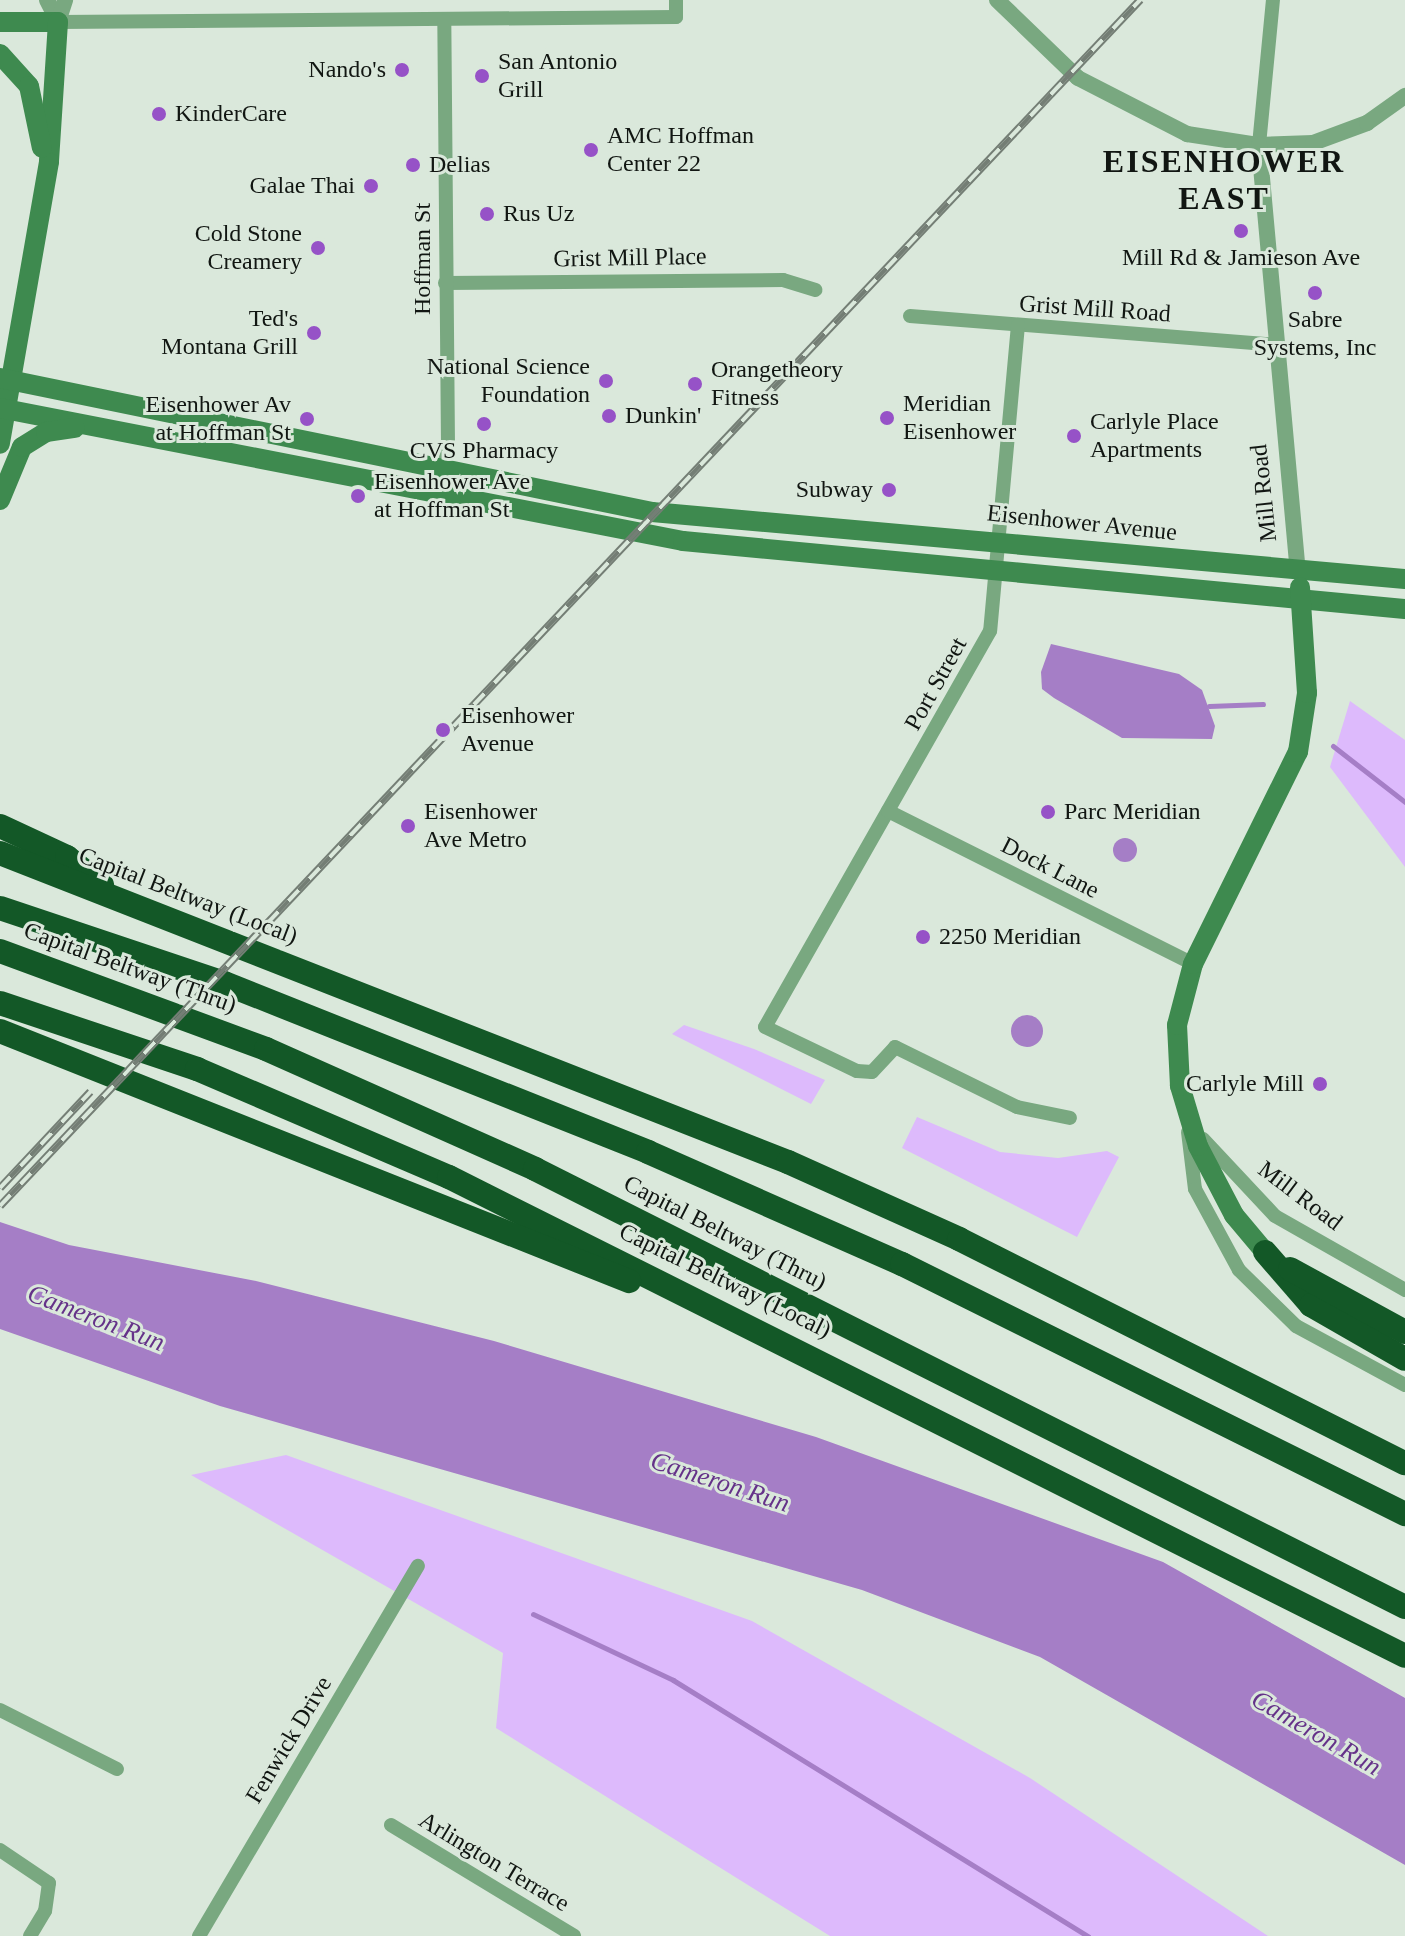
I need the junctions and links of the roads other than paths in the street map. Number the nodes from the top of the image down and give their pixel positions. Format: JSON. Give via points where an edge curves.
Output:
{"nodes":[{"id":1,"x":47,"y":0,"type":"edge"},
{"id":2,"x":65,"y":0,"type":"edge"},
{"id":3,"x":676,"y":0,"type":"edge"},
{"id":4,"x":997,"y":0,"type":"edge"},
{"id":5,"x":1273,"y":0,"type":"edge"},
{"id":6,"x":444,"y":21,"type":"junction"},
{"id":7,"x":0,"y":22,"type":"edge"},
{"id":8,"x":58,"y":22,"type":"junction"},
{"id":9,"x":0,"y":54,"type":"edge"},
{"id":10,"x":1405,"y":96,"type":"edge"},
{"id":11,"x":1259,"y":145,"type":"junction"},
{"id":12,"x":43,"y":190,"type":"junction"},
{"id":13,"x":445,"y":283,"type":"junction"},
{"id":14,"x":815,"y":290,"type":"dead end"},
{"id":15,"x":910,"y":316,"type":"dead end"},
{"id":16,"x":1018,"y":325,"type":"junction"},
{"id":17,"x":1276,"y":345,"type":"junction"},
{"id":18,"x":4,"y":379,"type":"edge"},
{"id":19,"x":2,"y":408,"type":"edge"},
{"id":20,"x":117,"y":430,"type":"junction"},
{"id":21,"x":0,"y":444,"type":"edge"},
{"id":22,"x":445,"y":469,"type":"junction"},
{"id":23,"x":440,"y":497,"type":"junction"},
{"id":24,"x":0,"y":500,"type":"edge"},
{"id":25,"x":1000,"y":541,"type":"junction"},
{"id":26,"x":1298,"y":570,"type":"junction"},
{"id":27,"x":999,"y":571,"type":"junction"},
{"id":28,"x":1405,"y":579,"type":"edge"},
{"id":29,"x":1301,"y":599,"type":"junction"},
{"id":30,"x":1405,"y":609,"type":"edge"},
{"id":31,"x":888,"y":811,"type":"junction"},
{"id":32,"x":0,"y":826,"type":"edge"},
{"id":33,"x":0,"y":853,"type":"edge"},
{"id":34,"x":116,"y":897,"type":"junction"},
{"id":35,"x":0,"y":908,"type":"edge"},
{"id":36,"x":0,"y":951,"type":"edge"},
{"id":37,"x":1193,"y":964,"type":"junction"},
{"id":38,"x":0,"y":1003,"type":"edge"},
{"id":39,"x":0,"y":1031,"type":"edge"},
{"id":40,"x":1188,"y":1116,"type":"junction"},
{"id":41,"x":1070,"y":1118,"type":"dead end"},
{"id":42,"x":1265,"y":1252,"type":"joint"},
{"id":43,"x":1405,"y":1290,"type":"edge"},
{"id":44,"x":1392,"y":1335,"type":"edge"},
{"id":45,"x":777,"y":1338,"type":"junction"},
{"id":46,"x":1405,"y":1359,"type":"edge"},
{"id":47,"x":1405,"y":1385,"type":"edge"},
{"id":48,"x":1405,"y":1463,"type":"edge"},
{"id":49,"x":1405,"y":1514,"type":"edge"},
{"id":50,"x":418,"y":1566,"type":"dead end"},
{"id":51,"x":1405,"y":1607,"type":"edge"},
{"id":52,"x":1405,"y":1656,"type":"edge"},
{"id":53,"x":0,"y":1710,"type":"edge"},
{"id":54,"x":117,"y":1769,"type":"dead end"},
{"id":55,"x":391,"y":1825,"type":"dead end"},
{"id":56,"x":0,"y":1850,"type":"edge"},
{"id":57,"x":30,"y":1936,"type":"edge"},
{"id":58,"x":199,"y":1936,"type":"edge"},
{"id":59,"x":574,"y":1936,"type":"edge"}],
"edges":[{"from":1,"to":8,"type":"street"},
{"from":2,"to":8,"type":"street"},
{"from":3,"to":6,"type":"street","via":[[676,17]]},
{"from":4,"to":11,"type":"street","via":[[1056,62],[1136,114],[1187,134]]},
{"from":5,"to":11,"type":"street"},
{"from":6,"to":8,"type":"street"},
{"from":6,"to":13,"type":"street","name":"Hoffman St"},
{"from":7,"to":8,"type":"main road"},
{"from":8,"to":12,"type":"main road"},
{"from":9,"to":12,"type":"main road","via":[[36,102]]},
{"from":10,"to":11,"type":"street","via":[[1338,136]]},
{"from":11,"to":17,"type":"street","name":"Mill Road"},
{"from":12,"to":18,"type":"main road"},
{"from":13,"to":14,"type":"street","name":"Grist Mill Place","via":[[783,280]]},
{"from":13,"to":22,"type":"street","name":"Hoffman St"},
{"from":15,"to":16,"type":"street","name":"Grist Mill Road"},
{"from":16,"to":17,"type":"street","name":"Grist Mill Road"},
{"from":16,"to":25,"type":"street","name":"Port Street"},
{"from":17,"to":26,"type":"street","name":"Mill Road"},
{"from":18,"to":19,"type":"main road"},
{"from":18,"to":22,"type":"main road","name":"Eisenhower Avenue"},
{"from":19,"to":20,"type":"main road"},
{"from":19,"to":21,"type":"main road"},
{"from":20,"to":23,"type":"main road"},
{"from":20,"to":24,"type":"main road","via":[[64,429],[33,437],[13,461]]},
{"from":22,"to":23,"type":"street","name":"Hoffman St"},
{"from":22,"to":25,"type":"main road","name":"Eisenhower Avenue","via":[[652,512]]},
{"from":23,"to":27,"type":"main road","via":[[683,541]]},
{"from":25,"to":26,"type":"main road","name":"Eisenhower Avenue"},
{"from":25,"to":27,"type":"street","name":"Port Street"},
{"from":26,"to":28,"type":"main road","name":"Eisenhower Avenue"},
{"from":26,"to":29,"type":"main road","name":"Mill Road"},
{"from":27,"to":29,"type":"main road"},
{"from":27,"to":31,"type":"street","name":"Port Street","via":[[990,631]]},
{"from":29,"to":30,"type":"main road"},
{"from":29,"to":37,"type":"main road","name":"Mill Road","via":[[1307,693],[1298,752]]},
{"from":31,"to":37,"type":"street","name":"Dock Lane"},
{"from":31,"to":41,"type":"street","name":"Port Street","via":[[765,1027],[857,1071],[872,1072],[895,1047],[1017,1107]]},
{"from":32,"to":34,"type":"highway","via":[[67,857]]},
{"from":33,"to":34,"type":"highway","name":"Capital Beltway (Local)"},
{"from":34,"to":48,"type":"highway","name":"Capital Beltway (Local)","via":[[788,1162],[959,1239]]},
{"from":35,"to":49,"type":"highway","name":"Capital Beltway (Thru)","via":[[224,983],[648,1152],[959,1291]]},
{"from":36,"to":51,"type":"highway","name":"Capital Beltway (Thru)","via":[[239,1038],[507,1155]]},
{"from":37,"to":40,"type":"main road","name":"Mill Road","via":[[1177,1025]]},
{"from":38,"to":45,"type":"highway","name":"Capital Beltway (Local)","via":[[301,1112]]},
{"from":39,"to":45,"type":"highway"},
{"from":40,"to":42,"type":"main road","name":"Mill Road","via":[[1221,1194]]},
{"from":40,"to":43,"type":"street","name":"Mill Road","via":[[1227,1172],[1275,1216]]},
{"from":40,"to":47,"type":"street","name":"Mill Road","via":[[1195,1189],[1239,1270],[1296,1326]]},
{"from":42,"to":44,"type":"highway"},
{"from":44,"to":46,"type":"highway"},
{"from":45,"to":52,"type":"highway","name":"Capital Beltway (Local)"},
{"from":50,"to":58,"type":"street","name":"Fenwick Drive"},
{"from":53,"to":54,"type":"street"},
{"from":55,"to":59,"type":"street","name":"Arlington Terrace"},
{"from":56,"to":57,"type":"street","via":[[49,1883],[45,1911]]}]}
